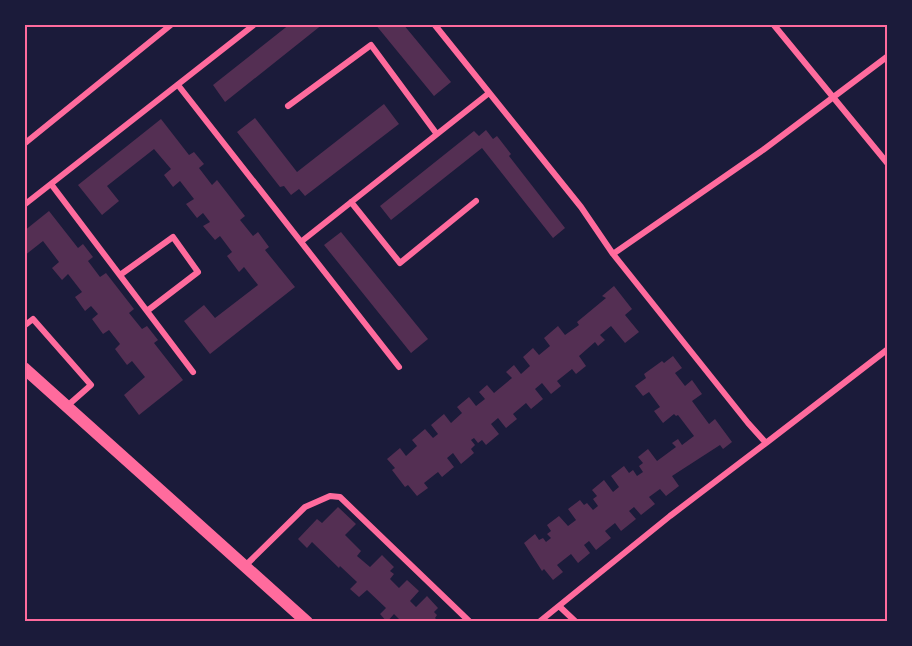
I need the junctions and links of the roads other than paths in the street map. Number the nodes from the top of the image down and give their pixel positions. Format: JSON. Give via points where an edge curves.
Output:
{"nodes":[{"id":1,"x":172,"y":24,"type":"edge"},
{"id":2,"x":255,"y":24,"type":"edge"},
{"id":3,"x":434,"y":24,"type":"edge"},
{"id":4,"x":773,"y":24,"type":"edge"},
{"id":5,"x":888,"y":56,"type":"edge"},
{"id":6,"x":178,"y":85,"type":"junction"},
{"id":7,"x":489,"y":93,"type":"junction"},
{"id":8,"x":834,"y":97,"type":"junction"},
{"id":9,"x":288,"y":106,"type":"dead end"},
{"id":10,"x":436,"y":134,"type":"junction"},
{"id":11,"x":24,"y":144,"type":"edge"},
{"id":12,"x":888,"y":164,"type":"edge"},
{"id":13,"x":51,"y":184,"type":"junction"},
{"id":14,"x":476,"y":201,"type":"dead end"},
{"id":15,"x":351,"y":202,"type":"junction"},
{"id":16,"x":24,"y":205,"type":"edge"},
{"id":17,"x":302,"y":241,"type":"junction"},
{"id":18,"x":613,"y":254,"type":"junction"},
{"id":19,"x":120,"y":275,"type":"junction"},
{"id":20,"x":147,"y":311,"type":"junction"},
{"id":21,"x":24,"y":326,"type":"edge"},
{"id":22,"x":888,"y":348,"type":"edge"},
{"id":23,"x":399,"y":367,"type":"dead end"},
{"id":24,"x":24,"y":368,"type":"edge"},
{"id":25,"x":193,"y":372,"type":"dead end"},
{"id":26,"x":66,"y":406,"type":"junction"},
{"id":27,"x":766,"y":443,"type":"junction"},
{"id":28,"x":245,"y":566,"type":"junction"},
{"id":29,"x":559,"y":606,"type":"junction"},
{"id":30,"x":307,"y":622,"type":"edge"},
{"id":31,"x":470,"y":622,"type":"edge"},
{"id":32,"x":539,"y":622,"type":"edge"},
{"id":33,"x":576,"y":622,"type":"edge"}],
"edges":[{"from":1,"to":11,"type":"street"},
{"from":2,"to":6,"type":"street"},
{"from":3,"to":7,"type":"street"},
{"from":4,"to":8,"type":"street"},
{"from":5,"to":8,"type":"street"},
{"from":6,"to":13,"type":"street"},
{"from":6,"to":17,"type":"street"},
{"from":7,"to":10,"type":"street"},
{"from":7,"to":18,"type":"street","via":[[581,207]]},
{"from":8,"to":12,"type":"street"},
{"from":8,"to":18,"type":"street"},
{"from":9,"to":10,"type":"street","via":[[371,45]]},
{"from":10,"to":15,"type":"street"},
{"from":13,"to":16,"type":"street"},
{"from":13,"to":19,"type":"street"},
{"from":14,"to":15,"type":"street","via":[[400,263]]},
{"from":15,"to":17,"type":"street"},
{"from":17,"to":23,"type":"street"},
{"from":18,"to":27,"type":"street"},
{"from":19,"to":20,"type":"street"},
{"from":19,"to":20,"type":"street","via":[[172,237],[198,272]]},
{"from":20,"to":25,"type":"street"},
{"from":21,"to":26,"type":"street","via":[[33,319],[92,384]]},
{"from":22,"to":27,"type":"street"},
{"from":24,"to":26,"type":"main road"},
{"from":26,"to":28,"type":"main road"},
{"from":27,"to":29,"type":"street"},
{"from":28,"to":30,"type":"main road"},
{"from":28,"to":31,"type":"street","via":[[305,507],[330,496],[340,497]]},
{"from":29,"to":32,"type":"street"},
{"from":29,"to":33,"type":"street"}]}
